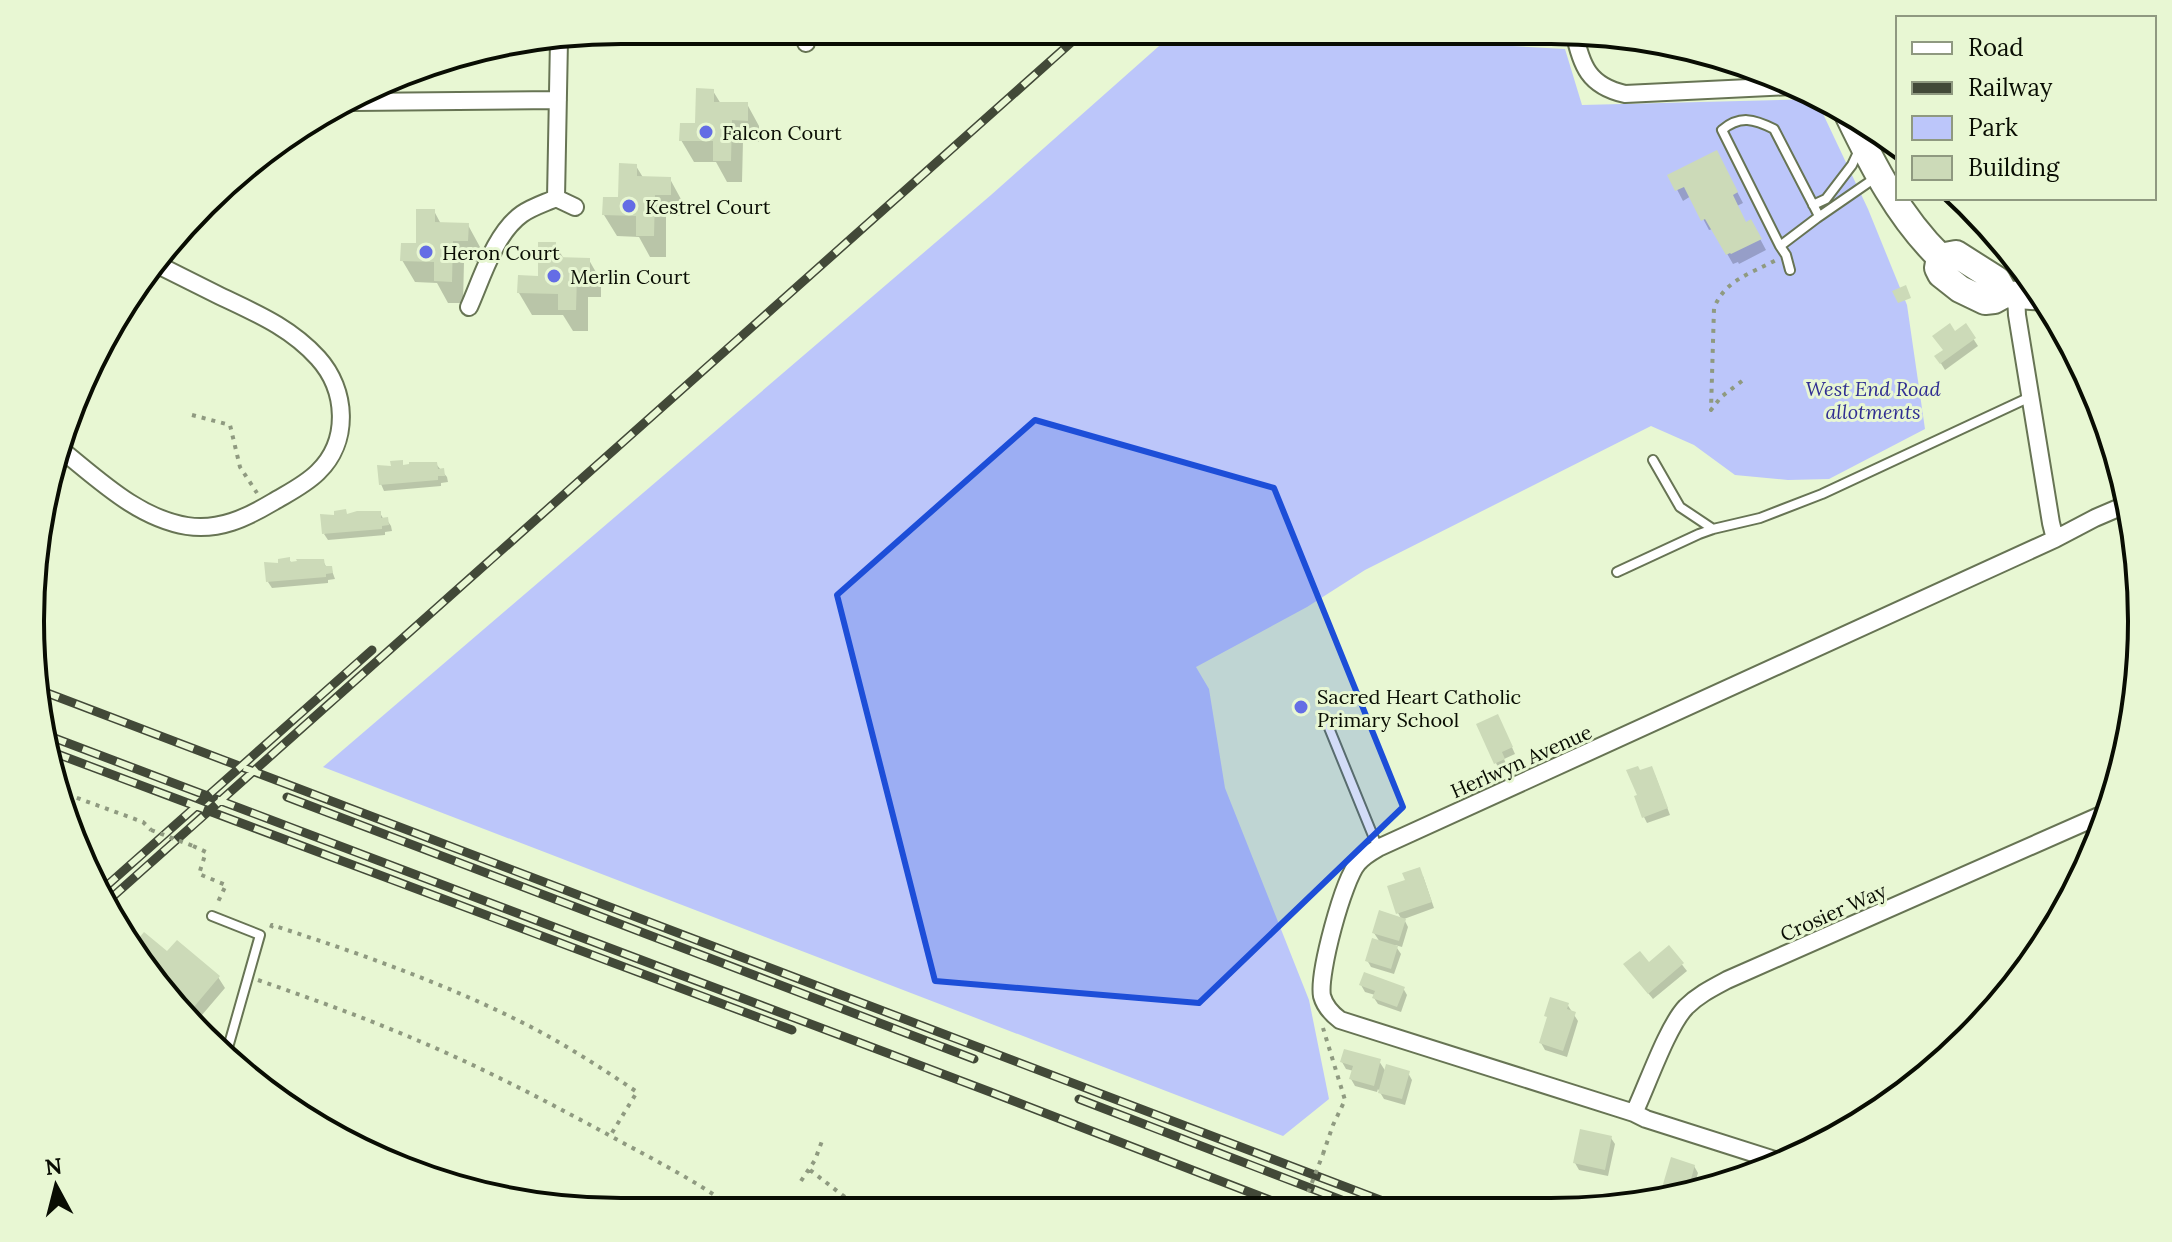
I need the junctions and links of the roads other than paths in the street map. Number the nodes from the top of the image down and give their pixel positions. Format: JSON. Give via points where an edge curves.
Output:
{"nodes":[{"id":1,"x":1577,"y":45,"type":"edge"},
{"id":2,"x":559,"y":48,"type":"edge"},
{"id":3,"x":1769,"y":87,"type":"edge"},
{"id":4,"x":558,"y":100,"type":"junction"},
{"id":5,"x":371,"y":102,"type":"edge"},
{"id":6,"x":1871,"y":140,"type":"edge"},
{"id":7,"x":1874,"y":142,"type":"edge"},
{"id":8,"x":1879,"y":176,"type":"junction"},
{"id":9,"x":556,"y":198,"type":"junction"},
{"id":10,"x":1813,"y":205,"type":"junction"},
{"id":11,"x":575,"y":207,"type":"dead end"},
{"id":12,"x":1819,"y":216,"type":"junction"},
{"id":13,"x":1780,"y":246,"type":"junction"},
{"id":14,"x":165,"y":268,"type":"edge"},
{"id":15,"x":1790,"y":270,"type":"dead end"},
{"id":16,"x":2010,"y":295,"type":"junction"},
{"id":17,"x":2028,"y":296,"type":"edge"},
{"id":18,"x":469,"y":307,"type":"dead end"},
{"id":19,"x":2030,"y":397,"type":"junction"},
{"id":20,"x":69,"y":456,"type":"edge"},
{"id":21,"x":1653,"y":460,"type":"dead end"},
{"id":22,"x":2117,"y":509,"type":"edge"},
{"id":23,"x":1713,"y":529,"type":"junction"},
{"id":24,"x":2055,"y":539,"type":"junction"},
{"id":25,"x":1617,"y":572,"type":"dead end"},
{"id":26,"x":1325,"y":718,"type":"dead end"},
{"id":27,"x":2092,"y":819,"type":"edge"},
{"id":28,"x":1378,"y":848,"type":"junction"},
{"id":29,"x":212,"y":916,"type":"dead end"},
{"id":30,"x":229,"y":1044,"type":"edge"},
{"id":31,"x":1634,"y":1113,"type":"junction"},
{"id":32,"x":1764,"y":1157,"type":"edge"}],
"edges":[{"from":1,"to":3,"type":"street","via":[[1596,82],[1625,94]]},
{"from":2,"to":4,"type":"street"},
{"from":4,"to":5,"type":"street"},
{"from":4,"to":9,"type":"street"},
{"from":6,"to":10,"type":"lane","via":[[1826,199]]},
{"from":7,"to":8,"type":"main road"},
{"from":8,"to":12,"type":"lane"},
{"from":8,"to":16,"type":"main road","via":[[1940,257],[1956,254],[1997,280]]},
{"from":9,"to":11,"type":"street"},
{"from":9,"to":18,"type":"street","via":[[510,225]]},
{"from":10,"to":12,"type":"lane"},
{"from":10,"to":13,"type":"lane","via":[[1774,129],[1744,120],[1722,130]]},
{"from":12,"to":13,"type":"lane"},
{"from":13,"to":15,"type":"lane"},
{"from":14,"to":20,"type":"street","via":[[271,320],[305,345],[339,393],[341,427],[330,458],[308,481],[252,515],[199,527],[139,508]]},
{"from":16,"to":17,"type":"main road"},
{"from":16,"to":19,"type":"street"},
{"from":19,"to":23,"type":"lane","via":[[1822,494]]},
{"from":19,"to":24,"type":"street"},
{"from":21,"to":23,"type":"lane","via":[[1680,507]]},
{"from":22,"to":24,"type":"street","name":"Herlwyn Avenue"},
{"from":23,"to":25,"type":"lane"},
{"from":24,"to":28,"type":"street","name":"Herlwyn Avenue"},
{"from":26,"to":28,"type":"lane"},
{"from":27,"to":31,"type":"street","name":"Crosier Way","via":[[1703,993],[1672,1030]]},
{"from":28,"to":31,"type":"street","name":"Herlwyn Avenue","via":[[1358,863],[1346,883],[1325,961],[1322,994],[1330,1012],[1340,1020]]},
{"from":29,"to":30,"type":"lane","via":[[260,935]]},
{"from":31,"to":32,"type":"street"}]}
